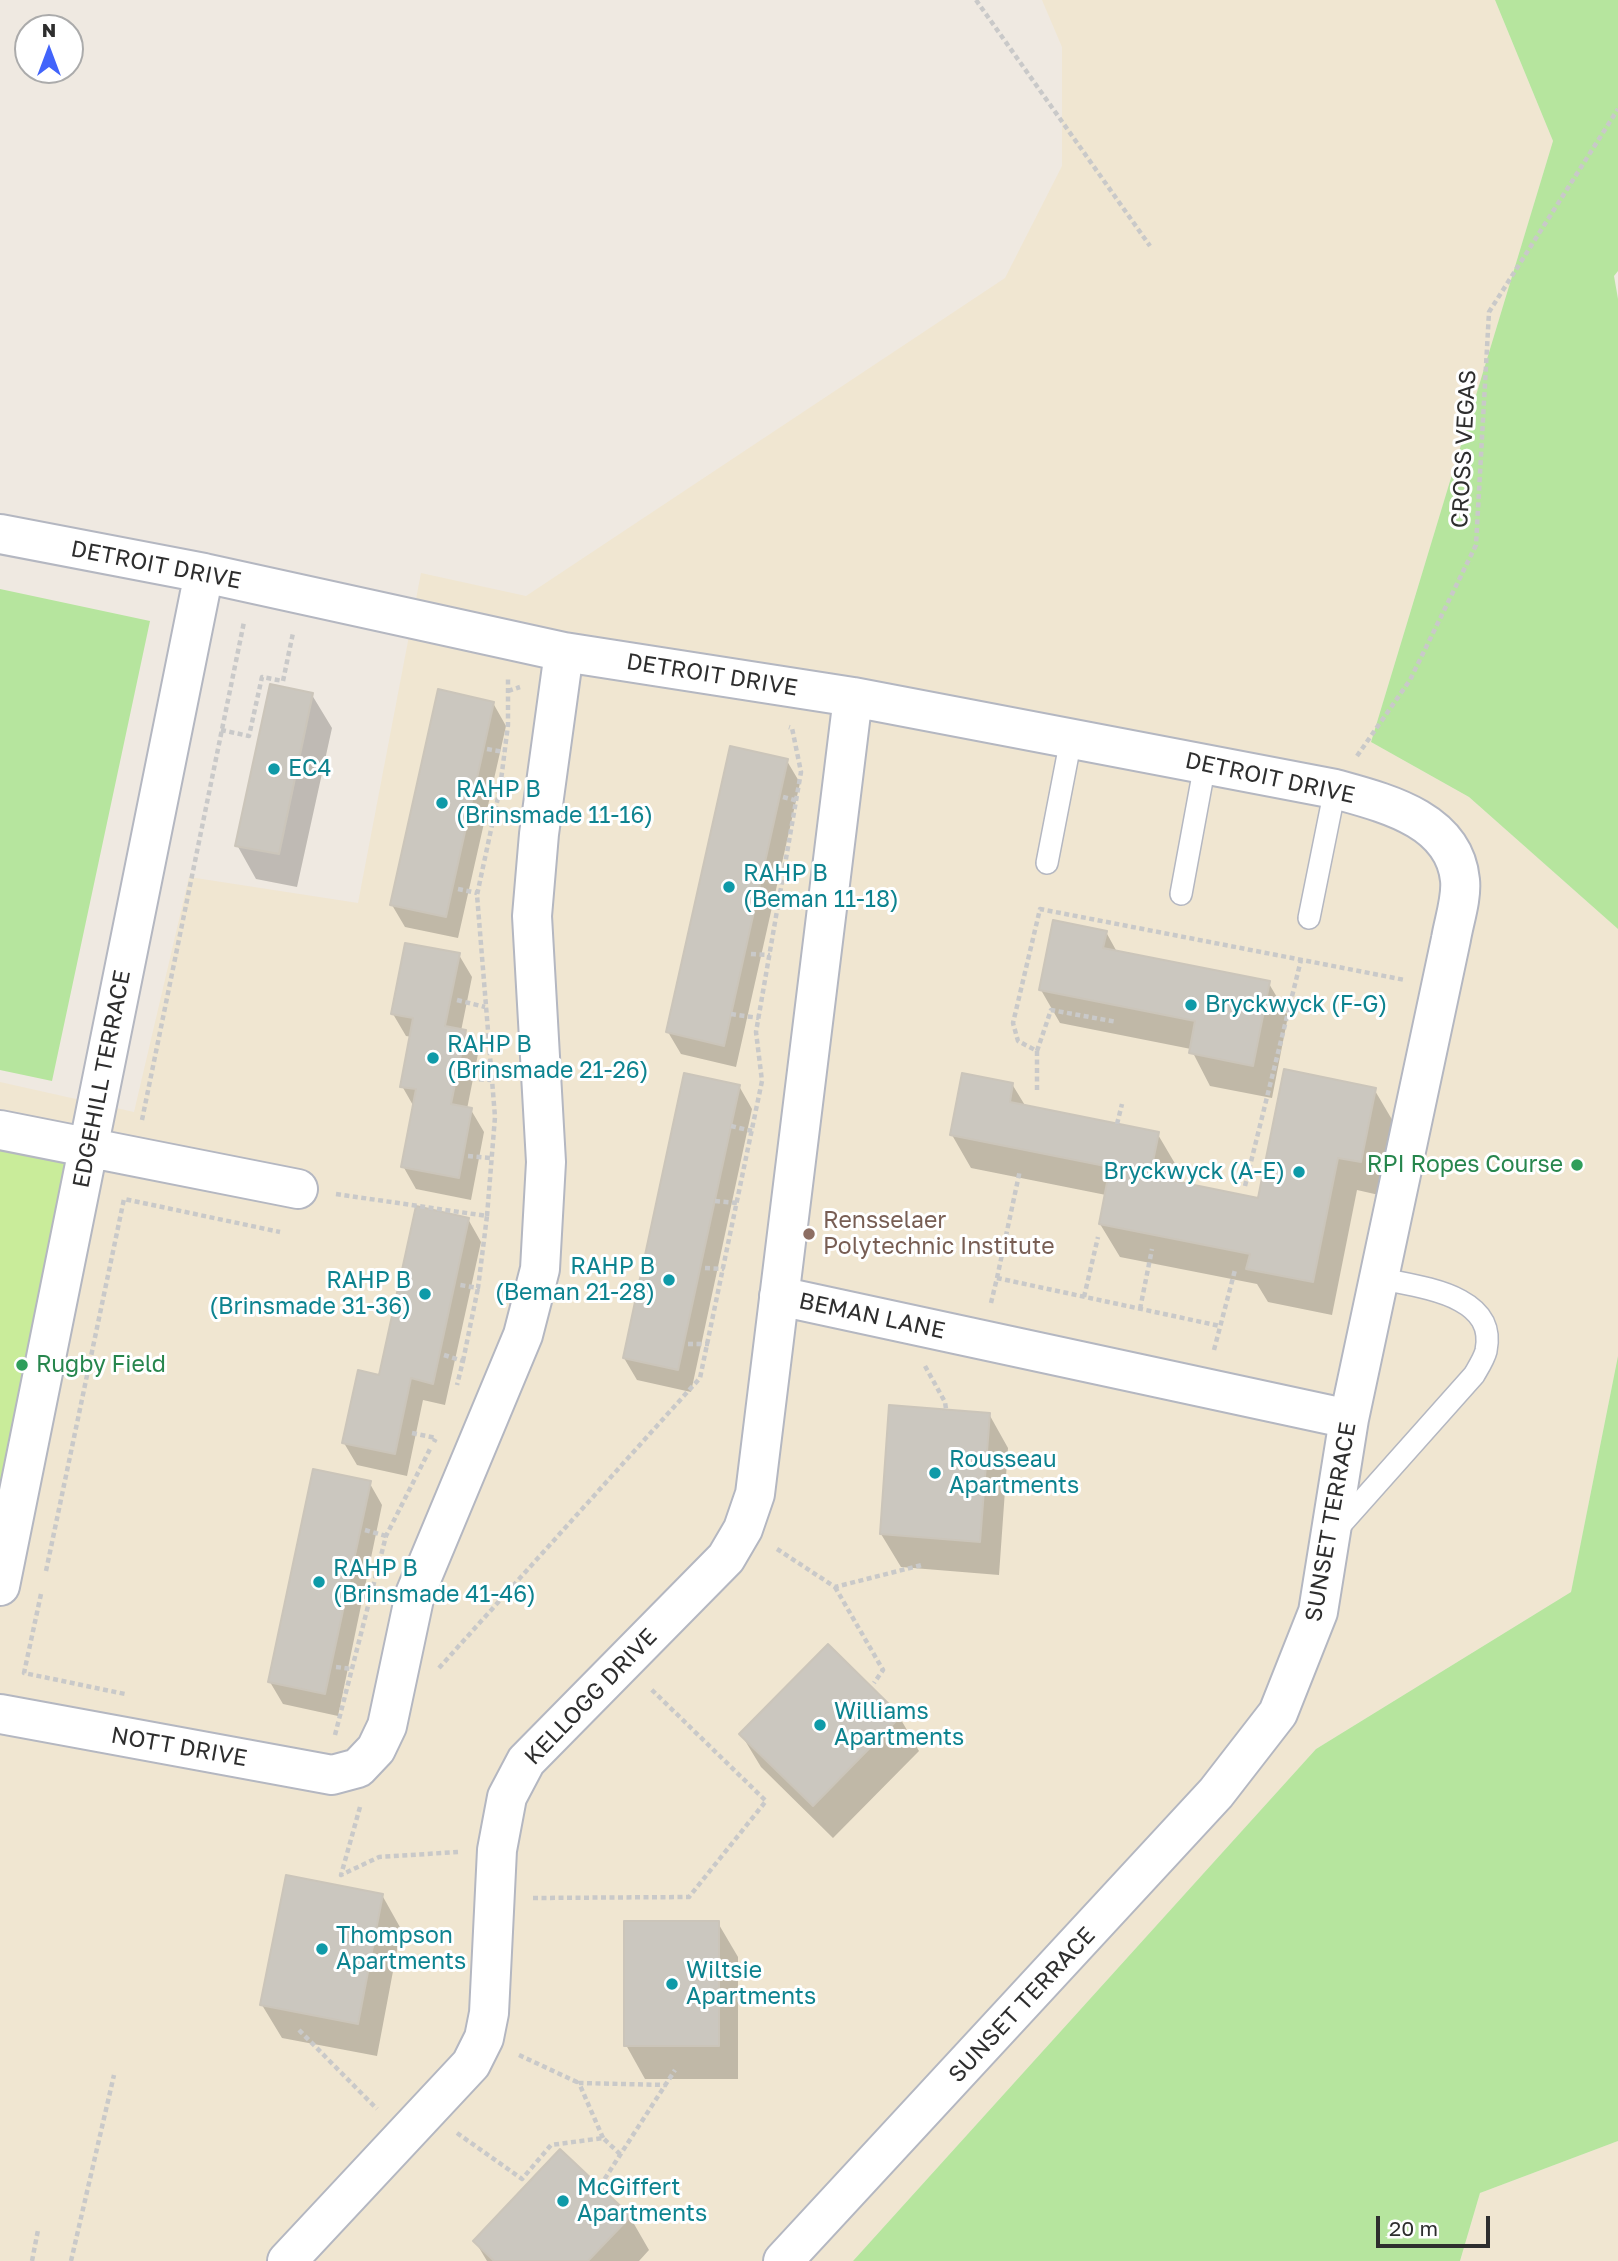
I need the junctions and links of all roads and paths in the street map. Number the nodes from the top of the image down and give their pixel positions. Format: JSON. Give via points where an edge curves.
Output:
{"nodes":[{"id":1,"x":976,"y":0,"type":"edge"},
{"id":2,"x":1618,"y":109,"type":"edge"},
{"id":3,"x":1150,"y":246,"type":"dead end"},
{"id":4,"x":0,"y":534,"type":"edge"},
{"id":5,"x":204,"y":573,"type":"junction"},
{"id":6,"x":256,"y":625,"type":"dead end"},
{"id":7,"x":281,"y":630,"type":"dead end"},
{"id":8,"x":293,"y":633,"type":"junction"},
{"id":9,"x":307,"y":636,"type":"dead end"},
{"id":10,"x":564,"y":652,"type":"junction"},
{"id":11,"x":494,"y":678,"type":"dead end"},
{"id":12,"x":508,"y":681,"type":"dead end"},
{"id":13,"x":853,"y":697,"type":"junction"},
{"id":14,"x":778,"y":725,"type":"dead end"},
{"id":15,"x":792,"y":728,"type":"junction"},
{"id":16,"x":221,"y":730,"type":"junction"},
{"id":17,"x":848,"y":737,"type":"junction"},
{"id":18,"x":1071,"y":739,"type":"junction"},
{"id":19,"x":487,"y":749,"type":"dead end"},
{"id":20,"x":505,"y":752,"type":"dead end"},
{"id":21,"x":1205,"y":764,"type":"junction"},
{"id":22,"x":1335,"y":789,"type":"junction"},
{"id":23,"x":783,"y":797,"type":"dead end"},
{"id":24,"x":798,"y":801,"type":"junction"},
{"id":25,"x":474,"y":820,"type":"dead end"},
{"id":26,"x":1423,"y":821,"type":"joint"},
{"id":27,"x":493,"y":822,"type":"dead end"},
{"id":28,"x":1047,"y":863,"type":"dead end"},
{"id":29,"x":767,"y":870,"type":"dead end"},
{"id":30,"x":785,"y":873,"type":"junction"},
{"id":31,"x":458,"y":889,"type":"dead end"},
{"id":32,"x":477,"y":893,"type":"dead end"},
{"id":33,"x":1181,"y":894,"type":"dead end"},
{"id":34,"x":1309,"y":918,"type":"dead end"},
{"id":35,"x":751,"y":954,"type":"dead end"},
{"id":36,"x":770,"y":955,"type":"junction"},
{"id":37,"x":1301,"y":960,"type":"junction"},
{"id":38,"x":1416,"y":982,"type":"dead end"},
{"id":39,"x":457,"y":1000,"type":"dead end"},
{"id":40,"x":485,"y":1007,"type":"dead end"},
{"id":41,"x":731,"y":1014,"type":"dead end"},
{"id":42,"x":759,"y":1018,"type":"junction"},
{"id":43,"x":1117,"y":1022,"type":"dead end"},
{"id":44,"x":1037,"y":1051,"type":"junction"},
{"id":45,"x":462,"y":1078,"type":"dead end"},
{"id":46,"x":491,"y":1080,"type":"dead end"},
{"id":47,"x":1037,"y":1090,"type":"dead end"},
{"id":48,"x":1122,"y":1104,"type":"dead end"},
{"id":49,"x":142,"y":1123,"type":"dead end"},
{"id":50,"x":1117,"y":1124,"type":"dead end"},
{"id":51,"x":731,"y":1126,"type":"dead end"},
{"id":52,"x":0,"y":1130,"type":"edge"},
{"id":53,"x":752,"y":1131,"type":"junction"},
{"id":54,"x":88,"y":1148,"type":"junction"},
{"id":55,"x":468,"y":1156,"type":"dead end"},
{"id":56,"x":491,"y":1158,"type":"dead end"},
{"id":57,"x":1020,"y":1170,"type":"dead end"},
{"id":58,"x":1245,"y":1186,"type":"dead end"},
{"id":59,"x":298,"y":1189,"type":"joint"},
{"id":60,"x":715,"y":1201,"type":"dead end"},
{"id":61,"x":737,"y":1203,"type":"junction"},
{"id":62,"x":280,"y":1231,"type":"dead end"},
{"id":63,"x":1098,"y":1237,"type":"dead end"},
{"id":64,"x":1153,"y":1249,"type":"dead end"},
{"id":65,"x":705,"y":1268,"type":"dead end"},
{"id":66,"x":724,"y":1269,"type":"junction"},
{"id":67,"x":1235,"y":1270,"type":"dead end"},
{"id":68,"x":997,"y":1278,"type":"junction"},
{"id":69,"x":1378,"y":1278,"type":"junction"},
{"id":70,"x":460,"y":1284,"type":"dead end"},
{"id":71,"x":478,"y":1288,"type":"junction"},
{"id":72,"x":779,"y":1296,"type":"junction"},
{"id":73,"x":1084,"y":1297,"type":"junction"},
{"id":74,"x":984,"y":1308,"type":"dead end"},
{"id":75,"x":1140,"y":1309,"type":"junction"},
{"id":76,"x":1220,"y":1326,"type":"junction"},
{"id":77,"x":688,"y":1344,"type":"dead end"},
{"id":78,"x":709,"y":1344,"type":"junction"},
{"id":79,"x":444,"y":1354,"type":"dead end"},
{"id":80,"x":1219,"y":1356,"type":"dead end"},
{"id":81,"x":463,"y":1362,"type":"junction"},
{"id":82,"x":456,"y":1394,"type":"dead end"},
{"id":83,"x":1349,"y":1419,"type":"junction"},
{"id":84,"x":442,"y":1427,"type":"dead end"},
{"id":85,"x":436,"y":1438,"type":"dead end"},
{"id":86,"x":743,"y":1529,"type":"junction"},
{"id":87,"x":365,"y":1530,"type":"dead end"},
{"id":88,"x":386,"y":1535,"type":"dead end"},
{"id":89,"x":1330,"y":1537,"type":"junction"},
{"id":90,"x":922,"y":1565,"type":"dead end"},
{"id":91,"x":44,"y":1578,"type":"dead end"},
{"id":92,"x":0,"y":1586,"type":"edge"},
{"id":93,"x":835,"y":1587,"type":"junction"},
{"id":94,"x":41,"y":1592,"type":"dead end"},
{"id":95,"x":352,"y":1595,"type":"dead end"},
{"id":96,"x":371,"y":1598,"type":"dead end"},
{"id":97,"x":624,"y":1662,"type":"junction"},
{"id":98,"x":336,"y":1667,"type":"dead end"},
{"id":99,"x":352,"y":1669,"type":"dead end"},
{"id":100,"x":433,"y":1675,"type":"dead end"},
{"id":101,"x":874,"y":1683,"type":"dead end"},
{"id":102,"x":132,"y":1696,"type":"dead end"},
{"id":103,"x":0,"y":1714,"type":"edge"},
{"id":104,"x":367,"y":1759,"type":"junction"},
{"id":105,"x":432,"y":1853,"type":"dead end"},
{"id":106,"x":560,"y":1898,"type":"dead end"},
{"id":107,"x":299,"y":2030,"type":"dead end"},
{"id":108,"x":545,"y":2066,"type":"dead end"},
{"id":109,"x":675,"y":2070,"type":"dead end"},
{"id":110,"x":114,"y":2075,"type":"dead end"},
{"id":111,"x":579,"y":2083,"type":"junction"},
{"id":112,"x":667,"y":2085,"type":"junction"},
{"id":113,"x":416,"y":2123,"type":"junction"},
{"id":114,"x":603,"y":2138,"type":"junction"},
{"id":115,"x":621,"y":2155,"type":"junction"},
{"id":116,"x":600,"y":2186,"type":"dead end"},
{"id":117,"x":38,"y":2230,"type":"dead end"},
{"id":118,"x":32,"y":2261,"type":"edge"},
{"id":119,"x":71,"y":2261,"type":"edge"},
{"id":120,"x":287,"y":2261,"type":"edge"},
{"id":121,"x":783,"y":2261,"type":"edge"}],
"edges":[{"from":1,"to":3,"type":"path"},
{"from":2,"to":22,"type":"path","name":"CROSS VEGAS","via":[[1489,312],[1476,545],[1410,680]]},
{"from":4,"to":5,"type":"street","name":"DETROIT DRIVE"},
{"from":5,"to":10,"type":"street","name":"DETROIT DRIVE"},
{"from":5,"to":54,"type":"street","name":"EDGEHILL TERRACE"},
{"from":6,"to":16,"type":"path","via":[[243,622]]},
{"from":7,"to":8,"type":"path"},
{"from":8,"to":9,"type":"path"},
{"from":8,"to":16,"type":"path","via":[[283,681],[262,677],[249,736]]},
{"from":10,"to":13,"type":"street","name":"DETROIT DRIVE"},
{"from":10,"to":104,"type":"street","via":[[532,916],[546,1162],[540,1269],[523,1335],[415,1594],[387,1726]]},
{"from":11,"to":12,"type":"path"},
{"from":13,"to":17,"type":"street","name":"BEMAN LANE"},
{"from":13,"to":18,"type":"street","name":"DETROIT DRIVE"},
{"from":14,"to":15,"type":"path"},
{"from":15,"to":17,"type":"path"},
{"from":15,"to":24,"type":"path","via":[[801,772]]},
{"from":16,"to":49,"type":"path"},
{"from":17,"to":72,"type":"street","name":"BEMAN LANE"},
{"from":18,"to":21,"type":"street","name":"DETROIT DRIVE"},
{"from":18,"to":28,"type":"lane"},
{"from":19,"to":20,"type":"path"},
{"from":21,"to":22,"type":"street","name":"DETROIT DRIVE"},
{"from":21,"to":33,"type":"lane"},
{"from":22,"to":26,"type":"street","name":"DETROIT DRIVE"},
{"from":22,"to":34,"type":"lane"},
{"from":23,"to":24,"type":"path"},
{"from":24,"to":30,"type":"path"},
{"from":25,"to":27,"type":"path"},
{"from":26,"to":69,"type":"street","name":"SUNSET TERRACE","via":[[1450,846],[1461,882]]},
{"from":29,"to":30,"type":"path"},
{"from":30,"to":36,"type":"path"},
{"from":31,"to":32,"type":"path"},
{"from":35,"to":36,"type":"path"},
{"from":36,"to":42,"type":"path"},
{"from":37,"to":38,"type":"path"},
{"from":37,"to":44,"type":"path","via":[[1040,909],[1013,1023],[1018,1041]]},
{"from":37,"to":58,"type":"path"},
{"from":39,"to":40,"type":"path"},
{"from":41,"to":42,"type":"path"},
{"from":42,"to":53,"type":"path","via":[[756,1032],[762,1081]]},
{"from":43,"to":44,"type":"path","via":[[1051,1010]]},
{"from":44,"to":47,"type":"path"},
{"from":45,"to":46,"type":"path"},
{"from":48,"to":50,"type":"path"},
{"from":51,"to":53,"type":"path"},
{"from":52,"to":54,"type":"street"},
{"from":53,"to":61,"type":"path"},
{"from":54,"to":59,"type":"street"},
{"from":54,"to":92,"type":"street","name":"EDGEHILL TERRACE"},
{"from":55,"to":56,"type":"path"},
{"from":57,"to":68,"type":"path"},
{"from":59,"to":71,"type":"path","via":[[487,1216]]},
{"from":60,"to":61,"type":"path"},
{"from":61,"to":66,"type":"path"},
{"from":62,"to":91,"type":"path","via":[[124,1199]]},
{"from":63,"to":73,"type":"path"},
{"from":64,"to":75,"type":"path"},
{"from":65,"to":66,"type":"path"},
{"from":66,"to":78,"type":"path"},
{"from":67,"to":76,"type":"path"},
{"from":68,"to":73,"type":"path"},
{"from":68,"to":74,"type":"path","via":[[993,1301]]},
{"from":69,"to":83,"type":"street","name":"SUNSET TERRACE"},
{"from":69,"to":89,"type":"lane","via":[[1454,1297],[1476,1311],[1486,1330],[1486,1351],[1474,1375]]},
{"from":70,"to":71,"type":"path"},
{"from":71,"to":81,"type":"path"},
{"from":72,"to":83,"type":"street","name":"BEMAN LANE"},
{"from":72,"to":86,"type":"street","name":"KELLOGG DRIVE","via":[[755,1494]]},
{"from":73,"to":75,"type":"path"},
{"from":75,"to":76,"type":"path"},
{"from":76,"to":80,"type":"path","via":[[1213,1351]]},
{"from":77,"to":78,"type":"path"},
{"from":78,"to":100,"type":"path","via":[[700,1378]]},
{"from":79,"to":81,"type":"path"},
{"from":81,"to":82,"type":"path"},
{"from":83,"to":89,"type":"street","name":"SUNSET TERRACE"},
{"from":84,"to":85,"type":"path"},
{"from":86,"to":93,"type":"path"},
{"from":86,"to":97,"type":"street","name":"KELLOGG DRIVE","via":[[726,1558]]},
{"from":87,"to":88,"type":"path"},
{"from":89,"to":121,"type":"street","name":"SUNSET TERRACE","via":[[1318,1612],[1278,1713],[1216,1793]]},
{"from":90,"to":93,"type":"path"},
{"from":93,"to":101,"type":"path","via":[[883,1670]]},
{"from":94,"to":102,"type":"path","via":[[24,1673]]},
{"from":95,"to":96,"type":"path"},
{"from":97,"to":106,"type":"path","via":[[766,1801],[689,1898]]},
{"from":97,"to":113,"type":"street","name":"KELLOGG DRIVE","via":[[526,1761],[507,1797],[497,1850],[484,2038],[471,2064]]},
{"from":98,"to":99,"type":"path"},
{"from":103,"to":104,"type":"street","name":"NOTT DRIVE","via":[[332,1774]]},
{"from":104,"to":105,"type":"path","via":[[341,1875],[379,1857]]},
{"from":107,"to":113,"type":"path"},
{"from":108,"to":111,"type":"path"},
{"from":109,"to":112,"type":"path"},
{"from":110,"to":119,"type":"path"},
{"from":111,"to":112,"type":"path"},
{"from":111,"to":114,"type":"path"},
{"from":112,"to":115,"type":"path"},
{"from":113,"to":114,"type":"path","via":[[522,2179],[551,2145]]},
{"from":113,"to":120,"type":"street","name":"KELLOGG DRIVE"},
{"from":114,"to":115,"type":"path"},
{"from":115,"to":116,"type":"path"},
{"from":117,"to":118,"type":"path"}]}
